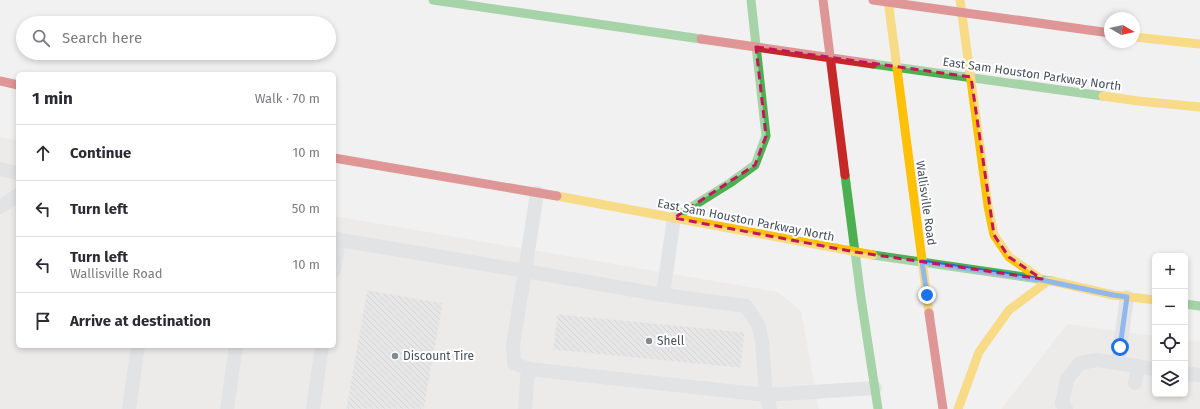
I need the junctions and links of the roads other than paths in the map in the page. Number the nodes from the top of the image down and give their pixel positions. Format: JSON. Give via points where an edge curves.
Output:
{"nodes":[{"id":1,"x":433,"y":0,"type":"edge"},
{"id":2,"x":751,"y":0,"type":"edge"},
{"id":3,"x":823,"y":0,"type":"edge"},
{"id":4,"x":873,"y":0,"type":"edge"},
{"id":5,"x":888,"y":0,"type":"edge"},
{"id":6,"x":960,"y":0,"type":"edge"},
{"id":7,"x":1104,"y":32,"type":"edge"},
{"id":8,"x":1140,"y":37,"type":"edge"},
{"id":9,"x":1200,"y":44,"type":"edge"},
{"id":10,"x":0,"y":81,"type":"edge"},
{"id":11,"x":16,"y":85,"type":"edge"},
{"id":12,"x":1200,"y":107,"type":"edge"},
{"id":13,"x":336,"y":158,"type":"edge"},
{"id":14,"x":0,"y":169,"type":"edge"},
{"id":15,"x":16,"y":173,"type":"edge"},
{"id":16,"x":537,"y":193,"type":"junction"},
{"id":17,"x":16,"y":196,"type":"edge"},
{"id":18,"x":0,"y":207,"type":"edge"},
{"id":19,"x":674,"y":218,"type":"junction"},
{"id":20,"x":336,"y":239,"type":"edge"},
{"id":21,"x":855,"y":252,"type":"junction"},
{"id":22,"x":922,"y":262,"type":"junction"},
{"id":23,"x":525,"y":271,"type":"junction"},
{"id":24,"x":1045,"y":280,"type":"junction"},
{"id":25,"x":663,"y":295,"type":"junction"},
{"id":26,"x":1127,"y":297,"type":"junction"},
{"id":27,"x":1152,"y":300,"type":"edge"},
{"id":28,"x":1188,"y":304,"type":"edge"},
{"id":29,"x":1200,"y":306,"type":"edge"},
{"id":30,"x":138,"y":348,"type":"edge"},
{"id":31,"x":236,"y":348,"type":"edge"},
{"id":32,"x":322,"y":348,"type":"edge"},
{"id":33,"x":1118,"y":363,"type":"junction"},
{"id":34,"x":1138,"y":366,"type":"junction"},
{"id":35,"x":1152,"y":368,"type":"edge"},
{"id":36,"x":528,"y":370,"type":"junction"},
{"id":37,"x":1188,"y":374,"type":"edge"},
{"id":38,"x":1200,"y":376,"type":"edge"},
{"id":39,"x":1135,"y":383,"type":"dead end"},
{"id":40,"x":875,"y":388,"type":"junction"},
{"id":41,"x":766,"y":395,"type":"junction"},
{"id":42,"x":129,"y":409,"type":"edge"},
{"id":43,"x":227,"y":409,"type":"edge"},
{"id":44,"x":313,"y":409,"type":"edge"},
{"id":45,"x":525,"y":409,"type":"edge"},
{"id":46,"x":770,"y":409,"type":"edge"},
{"id":47,"x":878,"y":409,"type":"edge"},
{"id":48,"x":943,"y":409,"type":"edge"},
{"id":49,"x":958,"y":409,"type":"edge"},
{"id":50,"x":1066,"y":409,"type":"edge"}],
"edges":[{"from":1,"to":12,"type":"main road","name":"East Sam Houston Parkway North","via":[[1138,101]]},
{"from":2,"to":19,"type":"main road","via":[[766,136],[755,165]]},
{"from":3,"to":21,"type":"main road"},
{"from":4,"to":7,"type":"main road"},
{"from":5,"to":22,"type":"main road","name":"Wallisville Road"},
{"from":6,"to":24,"type":"main road","via":[[994,235],[1009,257]]},
{"from":8,"to":9,"type":"main road"},
{"from":10,"to":11,"type":"main road"},
{"from":13,"to":16,"type":"main road","name":"East Sam Houston Parkway North"},
{"from":14,"to":15,"type":"lane"},
{"from":16,"to":19,"type":"main road","name":"East Sam Houston Parkway North"},
{"from":16,"to":23,"type":"lane"},
{"from":17,"to":18,"type":"lane"},
{"from":19,"to":21,"type":"main road","name":"East Sam Houston Parkway North"},
{"from":19,"to":25,"type":"lane"},
{"from":20,"to":23,"type":"lane"},
{"from":21,"to":22,"type":"main road","name":"East Sam Houston Parkway North"},
{"from":21,"to":40,"type":"main road"},
{"from":22,"to":24,"type":"main road","name":"East Sam Houston Parkway North"},
{"from":22,"to":48,"type":"main road","name":"Wallisville Road"},
{"from":23,"to":25,"type":"lane"},
{"from":23,"to":36,"type":"lane","via":[[513,345],[514,363]]},
{"from":24,"to":26,"type":"main road","name":"East Sam Houston Parkway North"},
{"from":24,"to":49,"type":"main road","via":[[1009,310],[979,352]]},
{"from":25,"to":41,"type":"lane","via":[[746,306],[758,324]]},
{"from":26,"to":27,"type":"main road","name":"East Sam Houston Parkway North"},
{"from":26,"to":33,"type":"lane"},
{"from":28,"to":29,"type":"main road"},
{"from":30,"to":42,"type":"lane"},
{"from":31,"to":43,"type":"lane"},
{"from":32,"to":44,"type":"lane"},
{"from":33,"to":34,"type":"lane"},
{"from":33,"to":50,"type":"lane","via":[[1097,360],[1080,363],[1067,380],[1062,403]]},
{"from":34,"to":35,"type":"lane"},
{"from":34,"to":39,"type":"lane"},
{"from":36,"to":41,"type":"lane"},
{"from":36,"to":45,"type":"lane"},
{"from":37,"to":38,"type":"lane"},
{"from":40,"to":41,"type":"lane"},
{"from":40,"to":47,"type":"main road"},
{"from":41,"to":46,"type":"lane"}]}
